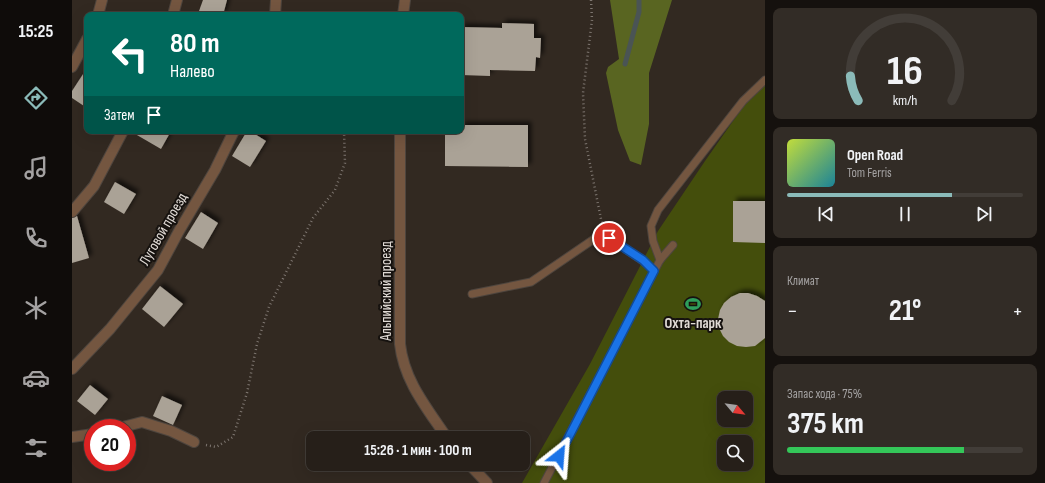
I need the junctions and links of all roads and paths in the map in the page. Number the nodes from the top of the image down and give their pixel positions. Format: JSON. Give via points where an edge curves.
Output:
{"nodes":[{"id":1,"x":102,"y":0,"type":"edge"},
{"id":2,"x":177,"y":0,"type":"edge"},
{"id":3,"x":276,"y":0,"type":"edge"},
{"id":4,"x":405,"y":0,"type":"edge"},
{"id":5,"x":591,"y":0,"type":"edge"},
{"id":6,"x":99,"y":12,"type":"edge"},
{"id":7,"x":174,"y":12,"type":"edge"},
{"id":8,"x":275,"y":12,"type":"edge"},
{"id":9,"x":403,"y":12,"type":"edge"},
{"id":10,"x":84,"y":45,"type":"edge"},
{"id":11,"x":72,"y":68,"type":"edge"},
{"id":12,"x":765,"y":80,"type":"edge"},
{"id":13,"x":121,"y":134,"type":"edge"},
{"id":14,"x":233,"y":134,"type":"edge"},
{"id":15,"x":344,"y":134,"type":"edge"},
{"id":16,"x":400,"y":134,"type":"edge"},
{"id":17,"x":72,"y":212,"type":"edge"},
{"id":18,"x":609,"y":238,"type":"junction"},
{"id":19,"x":672,"y":245,"type":"dead end"},
{"id":20,"x":660,"y":260,"type":"junction"},
{"id":21,"x":654,"y":271,"type":"junction"},
{"id":22,"x":472,"y":294,"type":"dead end"},
{"id":23,"x":73,"y":368,"type":"edge"},
{"id":24,"x":136,"y":424,"type":"edge"},
{"id":25,"x":442,"y":431,"type":"edge"},
{"id":26,"x":84,"y":435,"type":"edge"},
{"id":27,"x":72,"y":436,"type":"edge"},
{"id":28,"x":194,"y":442,"type":"joint"},
{"id":29,"x":476,"y":471,"type":"edge"},
{"id":30,"x":487,"y":483,"type":"edge"},
{"id":31,"x":544,"y":483,"type":"edge"}],
"edges":[{"from":1,"to":6,"type":"street"},
{"from":2,"to":7,"type":"street"},
{"from":3,"to":8,"type":"street"},
{"from":4,"to":9,"type":"street"},
{"from":5,"to":18,"type":"path","via":[[592,20],[583,93],[585,139],[601,219]]},
{"from":10,"to":11,"type":"street"},
{"from":12,"to":20,"type":"lane","via":[[743,100],[658,210],[651,226]]},
{"from":13,"to":17,"type":"street","via":[[94,186]]},
{"from":14,"to":23,"type":"street","name":"Луговой проезд","via":[[158,270],[110,329]]},
{"from":15,"to":28,"type":"path","via":[[345,163],[335,190],[313,218],[269,307],[257,344],[248,393],[233,437],[216,447]]},
{"from":16,"to":25,"type":"street","name":"Альпийский проезд","via":[[401,358],[412,386]]},
{"from":18,"to":21,"type":"lane","via":[[643,260]]},
{"from":18,"to":22,"type":"lane","via":[[594,239],[531,282]]},
{"from":19,"to":20,"type":"lane"},
{"from":20,"to":21,"type":"lane"},
{"from":21,"to":31,"type":"lane"},
{"from":24,"to":28,"type":"street","via":[[142,422]]},
{"from":26,"to":27,"type":"street"},
{"from":29,"to":30,"type":"street"}]}
